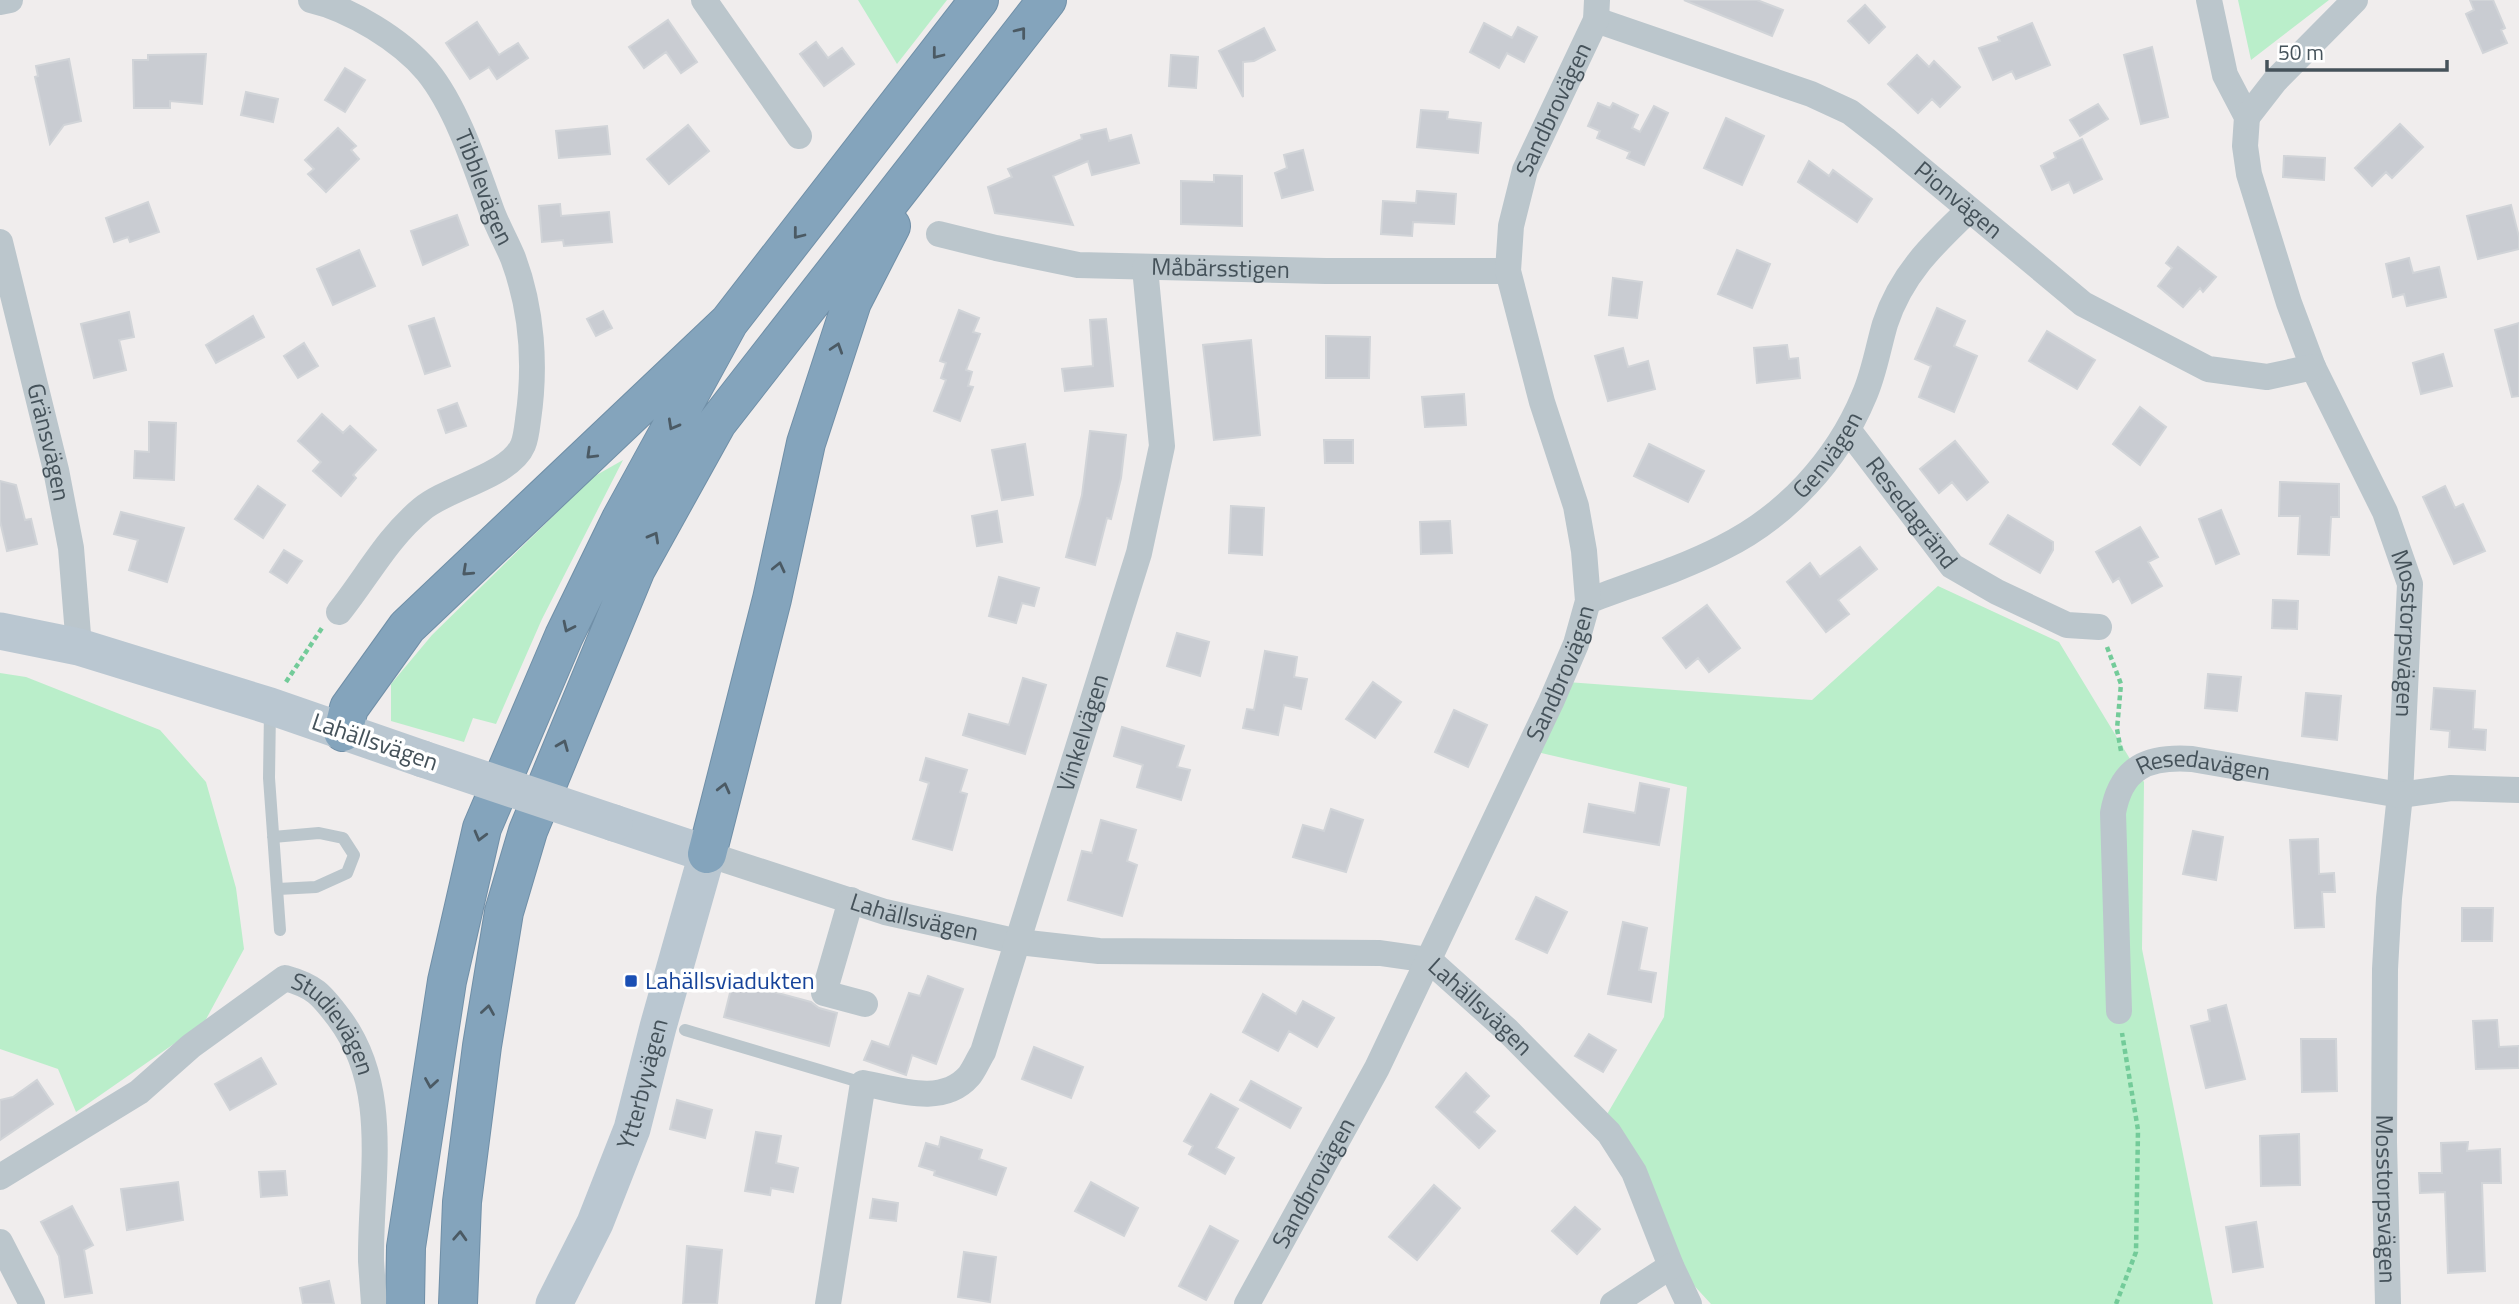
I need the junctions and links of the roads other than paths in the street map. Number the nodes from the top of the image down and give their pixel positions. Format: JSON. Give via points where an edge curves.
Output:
{"nodes":[{"id":1,"x":10,"y":0,"type":"edge"},
{"id":2,"x":311,"y":0,"type":"edge"},
{"id":3,"x":704,"y":0,"type":"edge"},
{"id":4,"x":979,"y":0,"type":"edge"},
{"id":5,"x":1047,"y":0,"type":"edge"},
{"id":6,"x":2208,"y":0,"type":"edge"},
{"id":7,"x":2355,"y":0,"type":"edge"},
{"id":8,"x":0,"y":2,"type":"edge"},
{"id":9,"x":1597,"y":10,"type":"edge"},
{"id":10,"x":2247,"y":117,"type":"junction"},
{"id":11,"x":799,"y":136,"type":"dead end"},
{"id":12,"x":933,"y":143,"type":"junction"},
{"id":13,"x":1969,"y":210,"type":"junction"},
{"id":14,"x":939,"y":233,"type":"dead end"},
{"id":15,"x":0,"y":242,"type":"edge"},
{"id":16,"x":1145,"y":268,"type":"junction"},
{"id":17,"x":1508,"y":271,"type":"junction"},
{"id":18,"x":729,"y":322,"type":"junction"},
{"id":19,"x":2313,"y":367,"type":"junction"},
{"id":20,"x":1849,"y":431,"type":"junction"},
{"id":21,"x":1587,"y":601,"type":"junction"},
{"id":22,"x":339,"y":612,"type":"road end"},
{"id":23,"x":2099,"y":627,"type":"road end"},
{"id":24,"x":0,"y":631,"type":"edge"},
{"id":25,"x":79,"y":647,"type":"junction"},
{"id":26,"x":270,"y":706,"type":"junction"},
{"id":27,"x":343,"y":732,"type":"junction"},
{"id":28,"x":2519,"y":790,"type":"edge"},
{"id":29,"x":2400,"y":794,"type":"junction"},
{"id":30,"x":273,"y":837,"type":"junction"},
{"id":31,"x":707,"y":854,"type":"junction"},
{"id":32,"x":278,"y":889,"type":"junction"},
{"id":33,"x":850,"y":900,"type":"junction"},
{"id":34,"x":279,"y":930,"type":"dead end"},
{"id":35,"x":1019,"y":942,"type":"junction"},
{"id":36,"x":1429,"y":960,"type":"junction"},
{"id":37,"x":865,"y":1004,"type":"dead end"},
{"id":38,"x":2119,"y":1011,"type":"road end"},
{"id":39,"x":685,"y":1030,"type":"dead end"},
{"id":40,"x":863,"y":1083,"type":"junction"},
{"id":41,"x":0,"y":1177,"type":"edge"},
{"id":42,"x":0,"y":1242,"type":"edge"},
{"id":43,"x":1671,"y":1266,"type":"junction"},
{"id":44,"x":32,"y":1304,"type":"edge"},
{"id":45,"x":374,"y":1304,"type":"edge"},
{"id":46,"x":405,"y":1304,"type":"edge"},
{"id":47,"x":458,"y":1304,"type":"edge"},
{"id":48,"x":554,"y":1304,"type":"edge"},
{"id":49,"x":828,"y":1304,"type":"edge"},
{"id":50,"x":1247,"y":1304,"type":"edge"},
{"id":51,"x":1613,"y":1304,"type":"edge"},
{"id":52,"x":1689,"y":1304,"type":"edge"},
{"id":53,"x":2388,"y":1304,"type":"edge"}],
"edges":[{"from":1,"to":8,"type":"street"},
{"from":2,"to":22,"type":"street","name":"Tibblevägen","via":[[361,20],[427,71],[451,110],[513,259],[530,327],[531,400],[523,446],[505,466],[422,508],[385,547]]},
{"from":3,"to":11,"type":"street"},
{"from":4,"to":18,"type":"highway","one_way":true},
{"from":12,"to":5,"type":"highway","one_way":true},
{"from":6,"to":10,"type":"street","name":"Mosstorpsvägen","via":[[2225,75]]},
{"from":7,"to":10,"type":"street","via":[[2275,81]]},
{"from":9,"to":13,"type":"street","name":"Pionvägen","via":[[1850,112]]},
{"from":9,"to":17,"type":"street","name":"Sandbrovägen","via":[[1525,170],[1511,226]]},
{"from":10,"to":19,"type":"street","name":"Mosstorpsvägen","via":[[2249,174]]},
{"from":31,"to":12,"type":"highway","one_way":true,"via":[[806,443],[852,302]]},
{"from":47,"to":12,"type":"highway","one_way":true,"via":[[462,1202],[484,1033],[504,912],[538,806],[636,569],[717,423]]},
{"from":13,"to":19,"type":"street","name":"Pionvägen","via":[[2082,304],[2208,369],[2267,377]]},
{"from":13,"to":20,"type":"street","name":"Genvägen","via":[[1930,247],[1898,290]]},
{"from":14,"to":16,"type":"street","name":"Måbärsstigen","via":[[1079,265]]},
{"from":15,"to":25,"type":"street","name":"Gränsvägen","via":[[57,470],[71,548]]},
{"from":16,"to":17,"type":"street","name":"Måbärsstigen"},
{"from":16,"to":35,"type":"street","name":"Vinkelvägen","via":[[1162,446],[1139,553]]},
{"from":17,"to":21,"type":"street","name":"Sandbrovägen","via":[[1542,402],[1576,506]]},
{"from":18,"to":27,"type":"highway","one_way":true,"via":[[407,626],[349,708]]},
{"from":18,"to":46,"type":"highway","one_way":true,"via":[[615,530],[482,828],[447,981],[406,1247]]},
{"from":19,"to":29,"type":"street","name":"Mosstorpsvägen","via":[[2385,512],[2410,584]]},
{"from":20,"to":21,"type":"street","name":"Genvägen","via":[[1823,468],[1766,521],[1723,548]]},
{"from":20,"to":23,"type":"street","name":"Resedagränd","via":[[1952,566],[2067,625]]},
{"from":21,"to":36,"type":"street","name":"Sandbrovägen","via":[[1576,644],[1551,702]]},
{"from":24,"to":25,"type":"street","name":"Lahällsvägen"},
{"from":25,"to":26,"type":"street","name":"Lahällsvägen"},
{"from":26,"to":27,"type":"street","name":"Lahällsvägen"},
{"from":26,"to":30,"type":"lane"},
{"from":27,"to":31,"type":"street","name":"Lahällsvägen","bridge":true},
{"from":28,"to":29,"type":"street","name":"Resedavägen","via":[[2451,788]]},
{"from":29,"to":38,"type":"street","name":"Resedavägen","via":[[2171,757],[2135,769],[2125,780],[2113,813]]},
{"from":29,"to":53,"type":"street","name":"Mosstorpsvägen","via":[[2385,969]]},
{"from":30,"to":32,"type":"lane"},
{"from":30,"to":32,"type":"lane","via":[[319,833],[343,838],[354,855],[347,873],[316,887]]},
{"from":31,"to":33,"type":"street","name":"Lahällsvägen"},
{"from":31,"to":48,"type":"street","name":"Ytterbyvägen","via":[[632,1129],[595,1223]]},
{"from":32,"to":34,"type":"lane"},
{"from":33,"to":35,"type":"street","name":"Lahällsvägen"},
{"from":33,"to":37,"type":"street","via":[[824,993]]},
{"from":35,"to":36,"type":"street","name":"Lahällsvägen","via":[[1099,951],[1380,953]]},
{"from":35,"to":40,"type":"street","name":"Vinkelvägen","via":[[983,1052],[968,1077],[947,1092],[929,1095]]},
{"from":36,"to":43,"type":"street","name":"Lahällsvägen","via":[[1507,1030],[1609,1133],[1634,1171]]},
{"from":36,"to":50,"type":"street","name":"Sandbrovägen","via":[[1377,1068]]},
{"from":39,"to":40,"type":"lane","name":"Vinkelvägen"},
{"from":40,"to":49,"type":"street"},
{"from":41,"to":45,"type":"street","name":"Studievägen","via":[[139,1092],[191,1046],[285,978],[307,984],[354,1038],[369,1078],[374,1132]]},
{"from":42,"to":44,"type":"street"},
{"from":43,"to":51,"type":"street"},
{"from":43,"to":52,"type":"street","name":"Lahällsvägen"}]}
